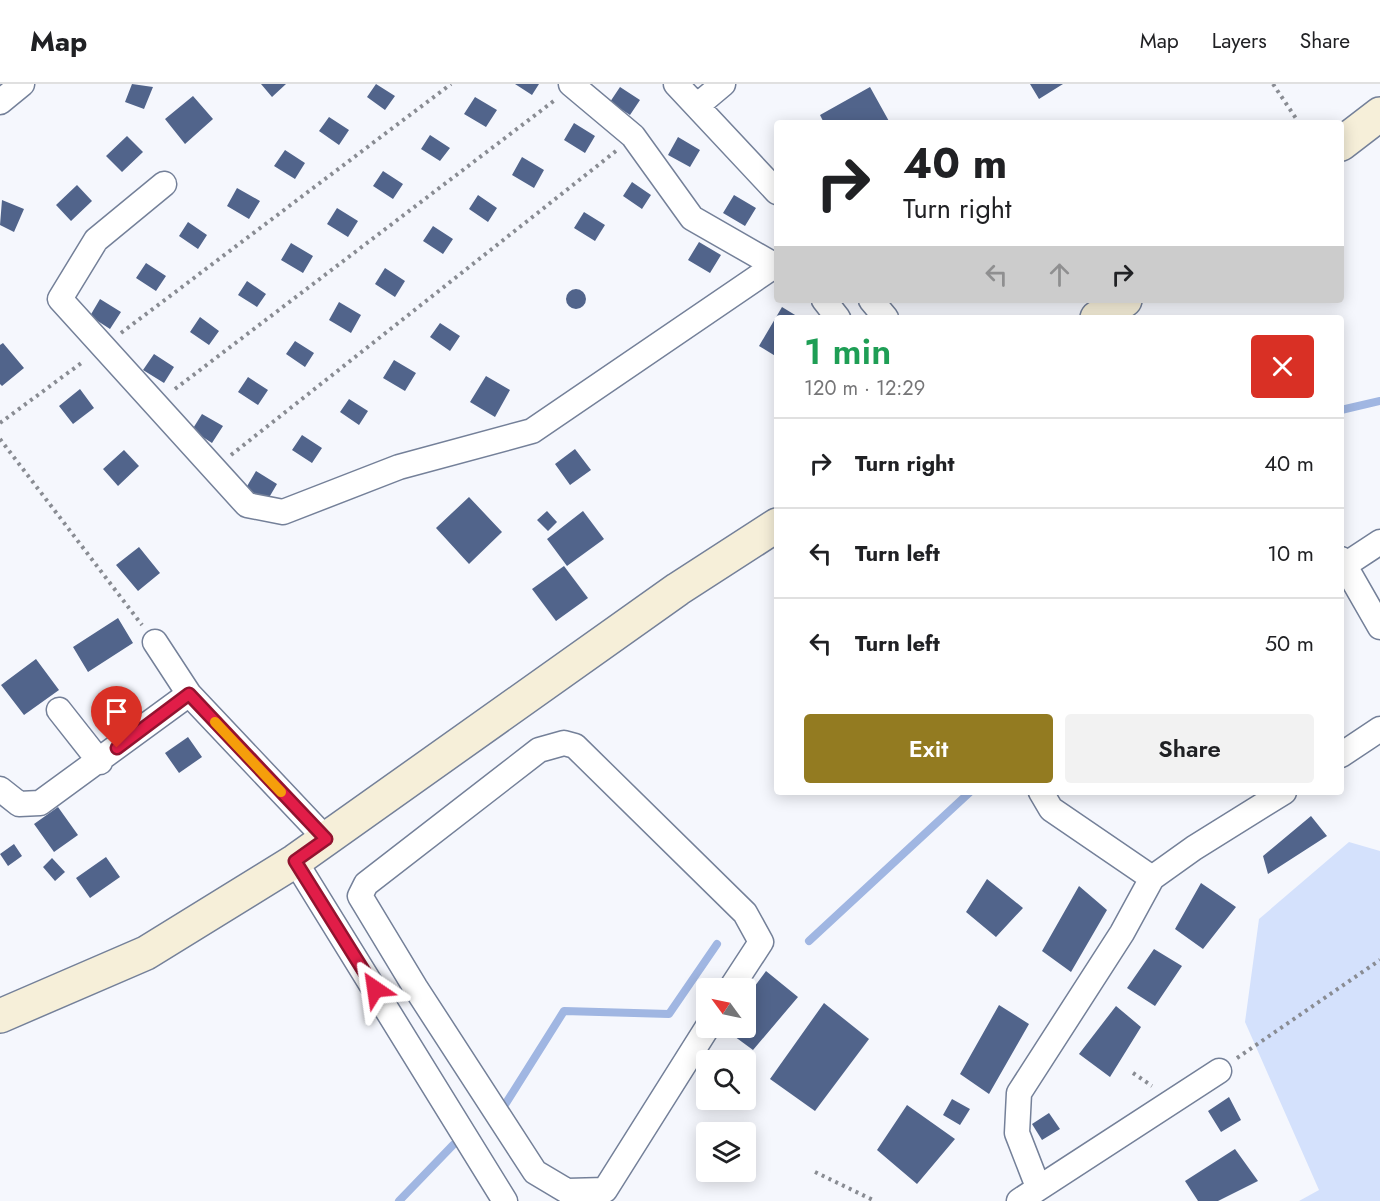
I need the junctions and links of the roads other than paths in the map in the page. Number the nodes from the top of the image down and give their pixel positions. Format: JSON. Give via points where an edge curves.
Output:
{"nodes":[{"id":1,"x":22,"y":84,"type":"edge"},
{"id":2,"x":676,"y":84,"type":"edge"},
{"id":3,"x":723,"y":84,"type":"edge"},
{"id":4,"x":572,"y":85,"type":"edge"},
{"id":5,"x":0,"y":102,"type":"edge"},
{"id":6,"x":698,"y":105,"type":"junction"},
{"id":7,"x":1380,"y":114,"type":"edge"},
{"id":8,"x":1344,"y":142,"type":"edge"},
{"id":9,"x":164,"y":184,"type":"dead end"},
{"id":10,"x":774,"y":189,"type":"edge"},
{"id":11,"x":774,"y":263,"type":"edge"},
{"id":12,"x":774,"y":265,"type":"edge"},
{"id":13,"x":826,"y":303,"type":"edge"},
{"id":14,"x":874,"y":303,"type":"edge"},
{"id":15,"x":1120,"y":303,"type":"edge"},
{"id":16,"x":836,"y":315,"type":"edge"},
{"id":17,"x":884,"y":315,"type":"edge"},
{"id":18,"x":1102,"y":315,"type":"edge"},
{"id":19,"x":774,"y":527,"type":"edge"},
{"id":20,"x":1380,"y":542,"type":"edge"},
{"id":21,"x":1344,"y":561,"type":"edge"},
{"id":22,"x":1344,"y":564,"type":"edge"},
{"id":23,"x":1380,"y":627,"type":"edge"},
{"id":24,"x":155,"y":642,"type":"road end"},
{"id":25,"x":189,"y":694,"type":"junction"},
{"id":26,"x":59,"y":710,"type":"dead end"},
{"id":27,"x":1380,"y":729,"type":"edge"},
{"id":28,"x":1344,"y":753,"type":"edge"},
{"id":29,"x":100,"y":762,"type":"junction"},
{"id":30,"x":0,"y":789,"type":"edge"},
{"id":31,"x":1043,"y":795,"type":"edge"},
{"id":32,"x":1279,"y":795,"type":"edge"},
{"id":33,"x":326,"y":839,"type":"junction"},
{"id":34,"x":295,"y":861,"type":"junction"},
{"id":35,"x":1152,"y":878,"type":"junction"},
{"id":36,"x":738,"y":978,"type":"edge"},
{"id":37,"x":415,"y":987,"type":"junction"},
{"id":38,"x":386,"y":1007,"type":"junction"},
{"id":39,"x":0,"y":1016,"type":"edge"},
{"id":40,"x":700,"y":1038,"type":"edge"},
{"id":41,"x":1219,"y":1071,"type":"road end"},
{"id":42,"x":1028,"y":1194,"type":"edge"},
{"id":43,"x":505,"y":1201,"type":"edge"}],
"edges":[{"from":1,"to":5,"type":"street"},
{"from":2,"to":6,"type":"street"},
{"from":3,"to":6,"type":"street"},
{"from":4,"to":11,"type":"street","via":[[633,136],[692,218]]},
{"from":6,"to":10,"type":"street"},
{"from":7,"to":8,"type":"main road"},
{"from":9,"to":12,"type":"street","via":[[96,240],[60,299],[247,505],[283,512],[399,467],[532,431]]},
{"from":13,"to":16,"type":"street"},
{"from":14,"to":17,"type":"street"},
{"from":15,"to":18,"type":"main road"},
{"from":19,"to":33,"type":"main road","via":[[678,588]]},
{"from":20,"to":21,"type":"street"},
{"from":22,"to":23,"type":"street"},
{"from":24,"to":25,"type":"street"},
{"from":25,"to":29,"type":"street"},
{"from":25,"to":33,"type":"street"},
{"from":26,"to":29,"type":"street"},
{"from":27,"to":28,"type":"street"},
{"from":29,"to":30,"type":"street","via":[[40,803],[19,804]]},
{"from":31,"to":35,"type":"street","via":[[1051,809]]},
{"from":32,"to":35,"type":"street"},
{"from":33,"to":34,"type":"main road"},
{"from":34,"to":38,"type":"street"},
{"from":34,"to":39,"type":"main road","via":[[146,953]]},
{"from":35,"to":42,"type":"street","via":[[1122,933],[1019,1093],[1017,1133]]},
{"from":36,"to":37,"type":"street","via":[[761,942],[745,913],[575,746],[564,743],[539,750],[362,890],[360,896]]},
{"from":37,"to":38,"type":"street"},
{"from":37,"to":40,"type":"street","via":[[535,1172],[567,1191],[604,1190]]},
{"from":38,"to":43,"type":"street"},
{"from":41,"to":42,"type":"street"}]}
